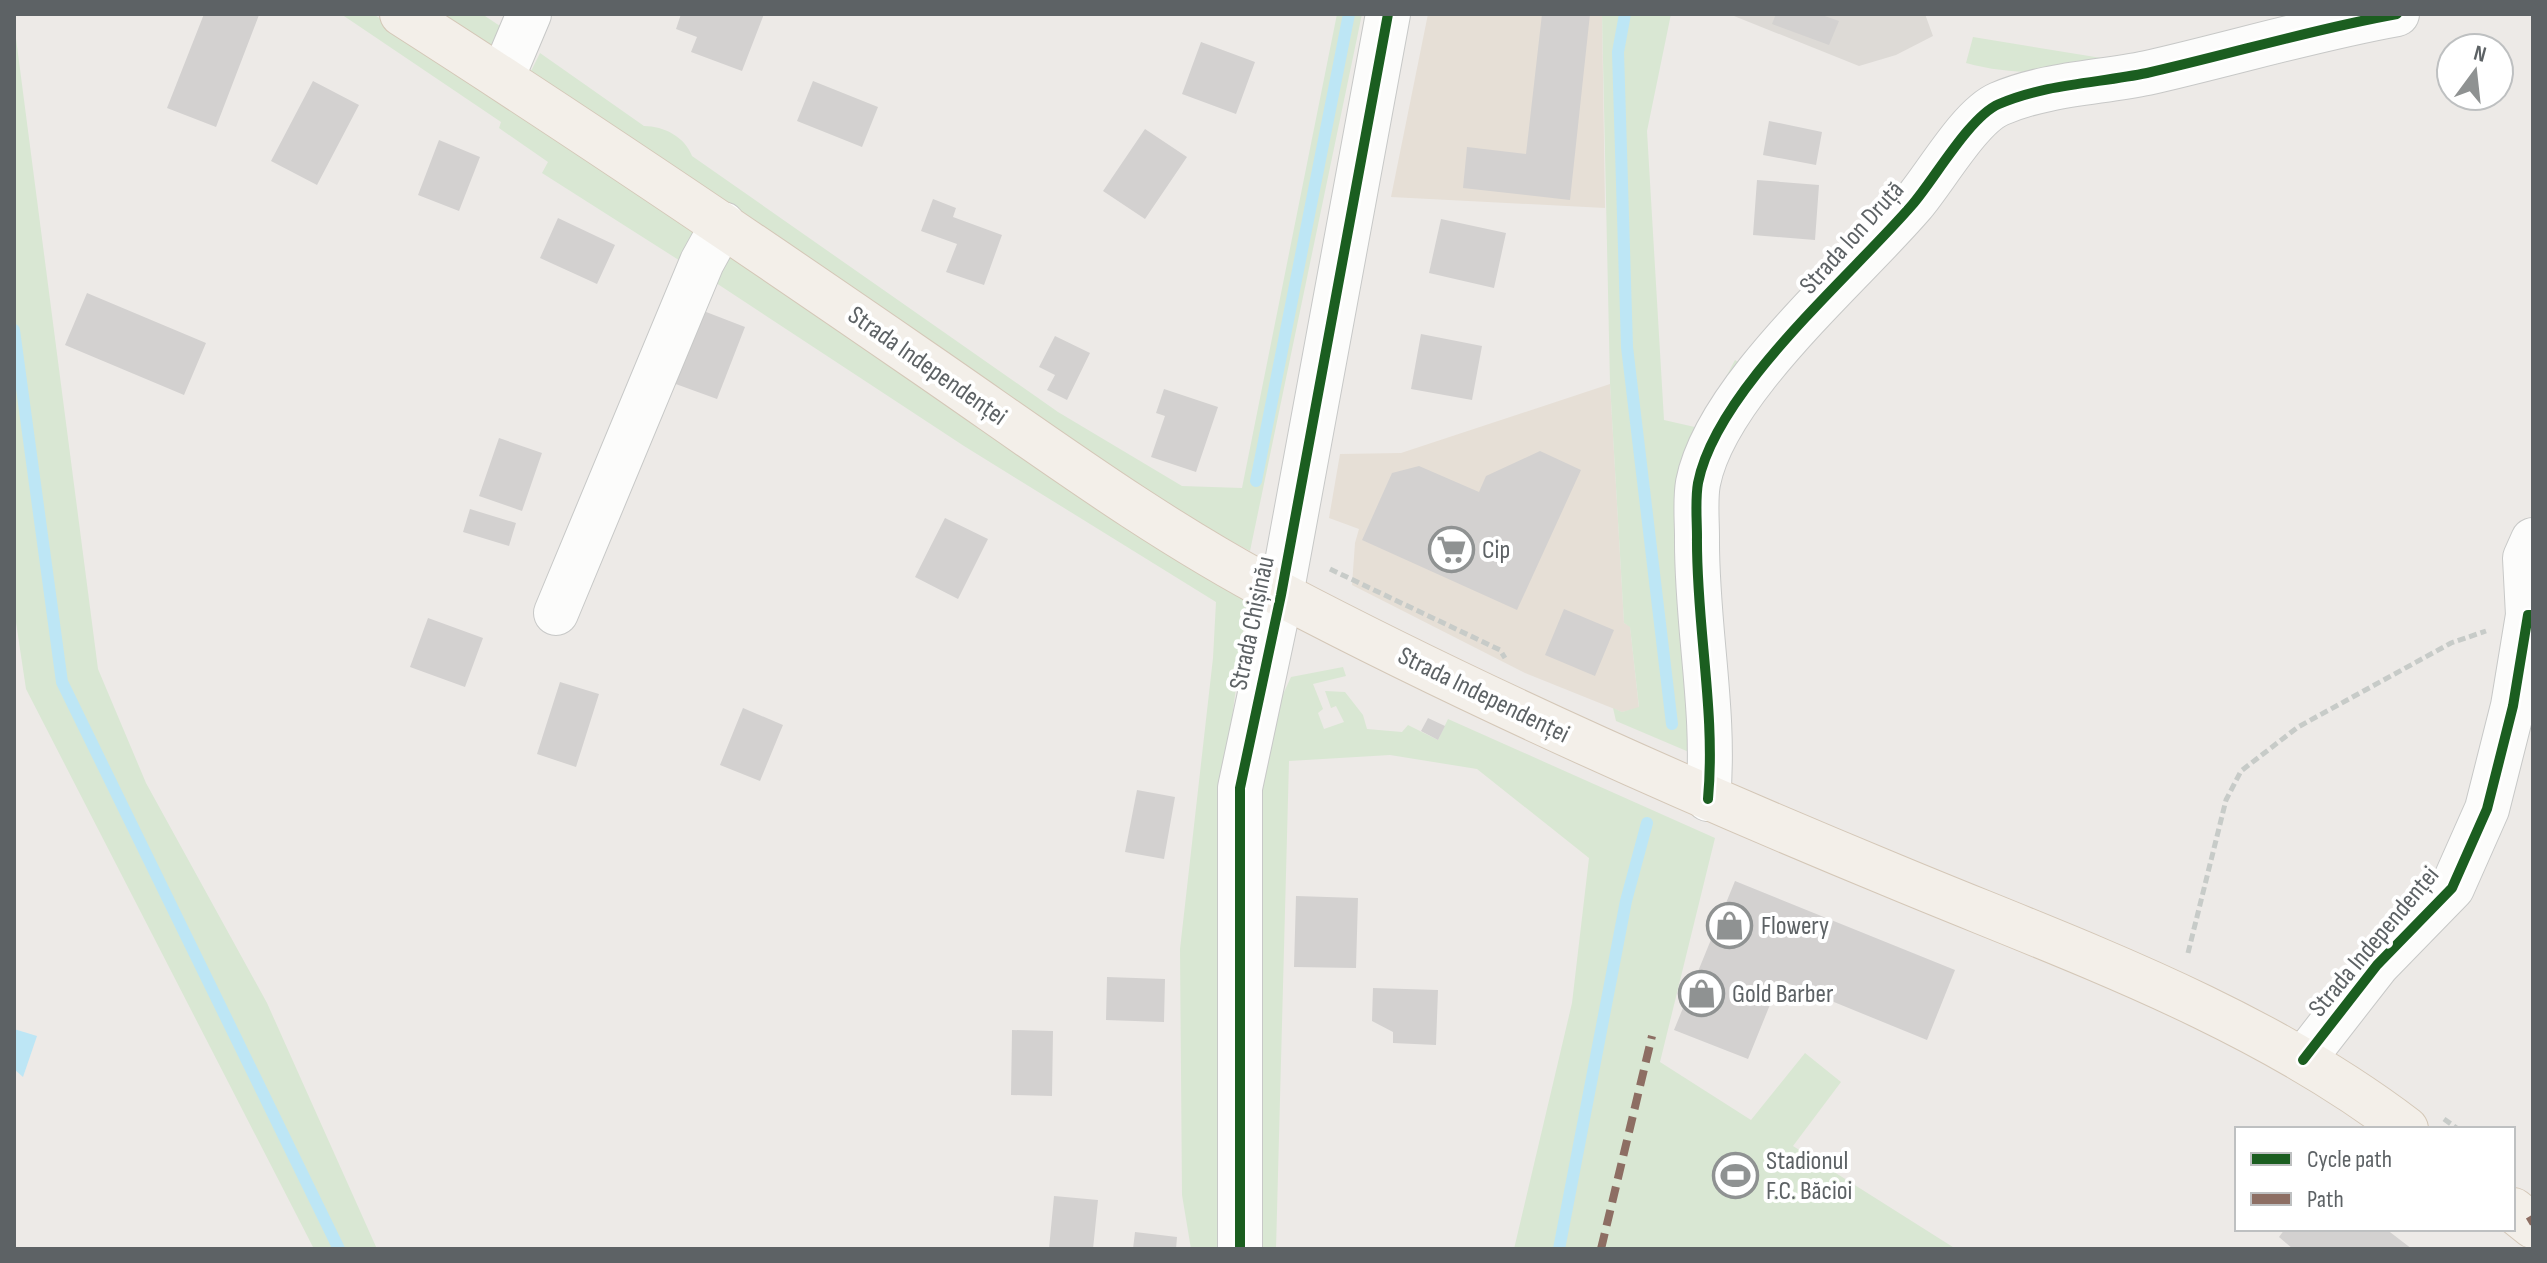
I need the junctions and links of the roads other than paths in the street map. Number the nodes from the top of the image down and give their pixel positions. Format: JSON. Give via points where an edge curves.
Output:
{"nodes":[{"id":1,"x":402,"y":14,"type":"edge"},
{"id":2,"x":529,"y":14,"type":"edge"},
{"id":3,"x":1388,"y":14,"type":"edge"},
{"id":4,"x":2397,"y":14,"type":"edge"},
{"id":5,"x":502,"y":78,"type":"junction"},
{"id":6,"x":723,"y":224,"type":"junction"},
{"id":7,"x":2533,"y":540,"type":"edge"},
{"id":8,"x":1281,"y":595,"type":"junction"},
{"id":9,"x":556,"y":613,"type":"dead end"},
{"id":10,"x":2530,"y":615,"type":"edge"},
{"id":11,"x":1708,"y":799,"type":"junction"},
{"id":12,"x":2303,"y":1060,"type":"junction"},
{"id":13,"x":2421,"y":1121,"type":"edge"},
{"id":14,"x":1240,"y":1249,"type":"edge"}],
"edges":[{"from":1,"to":5,"type":"main road","name":"Strada Independenței"},
{"from":2,"to":5,"type":"street"},
{"from":3,"to":8,"type":"street","name":"Strada Chișinău"},
{"from":4,"to":11,"type":"street","name":"Strada Ion Druță","via":[[2146,73],[2027,94],[1994,106],[1961,140],[1912,205],[1731,410],[1702,466],[1696,571],[1710,730]]},
{"from":5,"to":6,"type":"main road","name":"Strada Independenței"},
{"from":6,"to":8,"type":"main road","name":"Strada Independenței","via":[[1165,528]]},
{"from":6,"to":9,"type":"street","via":[[702,262]]},
{"from":7,"to":10,"type":"street","name":"Strada Independenței","via":[[2525,558]]},
{"from":8,"to":11,"type":"main road","name":"Strada Independenței"},
{"from":8,"to":14,"type":"street","name":"Strada Chișinău","via":[[1240,788]]},
{"from":10,"to":12,"type":"street","name":"Strada Independenței","via":[[2487,809],[2452,888],[2377,965]]},
{"from":11,"to":12,"type":"main road","name":"Strada Independenței","via":[[2177,994]]},
{"from":12,"to":13,"type":"main road","name":"Strada Independenței"}]}
